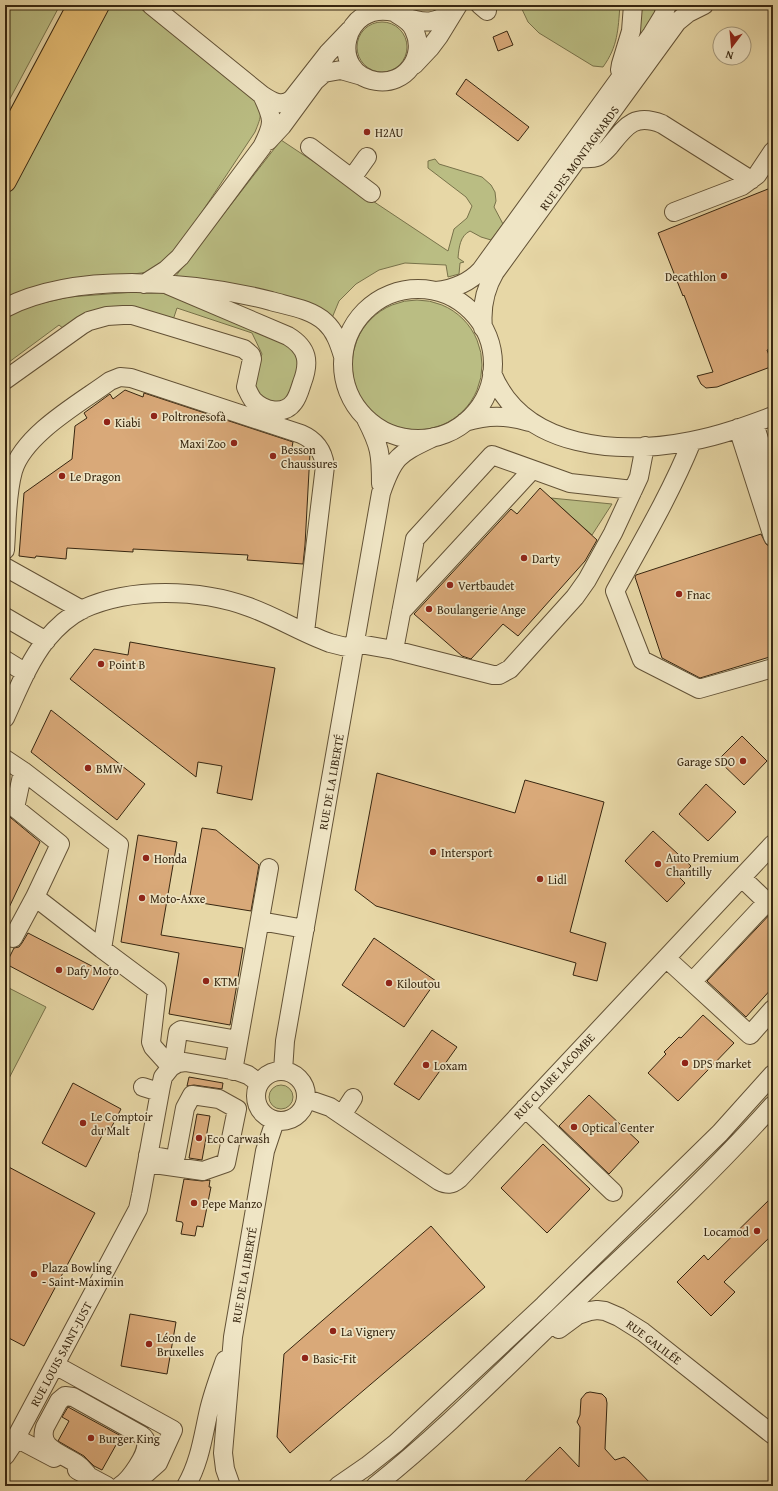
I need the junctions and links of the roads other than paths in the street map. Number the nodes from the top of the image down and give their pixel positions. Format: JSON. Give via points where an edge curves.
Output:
{"nodes":[{"id":1,"x":79,"y":5,"type":"edge"},
{"id":2,"x":98,"y":5,"type":"edge"},
{"id":3,"x":150,"y":5,"type":"edge"},
{"id":4,"x":356,"y":5,"type":"edge"},
{"id":5,"x":633,"y":5,"type":"edge"},
{"id":6,"x":667,"y":5,"type":"edge"},
{"id":7,"x":704,"y":5,"type":"edge"},
{"id":8,"x":457,"y":7,"type":"edge"},
{"id":9,"x":395,"y":11,"type":"edge"},
{"id":10,"x":352,"y":26,"type":"junction"},
{"id":11,"x":411,"y":68,"type":"junction"},
{"id":12,"x":362,"y":76,"type":"junction"},
{"id":13,"x":619,"y":79,"type":"junction"},
{"id":14,"x":262,"y":95,"type":"junction"},
{"id":15,"x":5,"y":144,"type":"edge"},
{"id":16,"x":262,"y":147,"type":"junction"},
{"id":17,"x":310,"y":148,"type":"dead end"},
{"id":18,"x":773,"y":151,"type":"edge"},
{"id":19,"x":367,"y":157,"type":"dead end"},
{"id":20,"x":579,"y":158,"type":"junction"},
{"id":21,"x":352,"y":178,"type":"junction"},
{"id":22,"x":751,"y":180,"type":"junction"},
{"id":23,"x":5,"y":181,"type":"edge"},
{"id":24,"x":371,"y":193,"type":"dead end"},
{"id":25,"x":674,"y":212,"type":"dead end"},
{"id":26,"x":144,"y":284,"type":"junction"},
{"id":27,"x":168,"y":285,"type":"junction"},
{"id":28,"x":436,"y":291,"type":"junction"},
{"id":29,"x":5,"y":308,"type":"edge"},
{"id":30,"x":483,"y":328,"type":"junction"},
{"id":31,"x":343,"y":356,"type":"junction"},
{"id":32,"x":492,"y":373,"type":"junction"},
{"id":33,"x":5,"y":380,"type":"edge"},
{"id":34,"x":365,"y":416,"type":"junction"},
{"id":35,"x":773,"y":416,"type":"edge"},
{"id":36,"x":465,"y":422,"type":"junction"},
{"id":37,"x":534,"y":423,"type":"junction"},
{"id":38,"x":746,"y":426,"type":"junction"},
{"id":39,"x":434,"y":437,"type":"junction"},
{"id":40,"x":692,"y":441,"type":"junction"},
{"id":41,"x":645,"y":446,"type":"junction"},
{"id":42,"x":532,"y":470,"type":"junction"},
{"id":43,"x":773,"y":485,"type":"edge"},
{"id":44,"x":633,"y":490,"type":"junction"},
{"id":45,"x":381,"y":493,"type":"junction"},
{"id":46,"x":773,"y":537,"type":"edge"},
{"id":47,"x":5,"y":550,"type":"edge"},
{"id":48,"x":5,"y":567,"type":"edge"},
{"id":49,"x":82,"y":610,"type":"junction"},
{"id":50,"x":401,"y":612,"type":"junction"},
{"id":51,"x":5,"y":617,"type":"edge"},
{"id":52,"x":305,"y":632,"type":"junction"},
{"id":53,"x":46,"y":641,"type":"junction"},
{"id":54,"x":354,"y":646,"type":"junction"},
{"id":55,"x":394,"y":650,"type":"junction"},
{"id":56,"x":5,"y":660,"type":"edge"},
{"id":57,"x":773,"y":668,"type":"edge"},
{"id":58,"x":26,"y":672,"type":"junction"},
{"id":59,"x":10,"y":694,"type":"edge"},
{"id":60,"x":5,"y":718,"type":"edge"},
{"id":61,"x":5,"y":759,"type":"edge"},
{"id":62,"x":24,"y":771,"type":"junction"},
{"id":63,"x":773,"y":844,"type":"edge"},
{"id":64,"x":269,"y":868,"type":"dead end"},
{"id":65,"x":742,"y":878,"type":"junction"},
{"id":66,"x":35,"y":897,"type":"junction"},
{"id":67,"x":260,"y":921,"type":"junction"},
{"id":68,"x":305,"y":929,"type":"junction"},
{"id":69,"x":5,"y":934,"type":"edge"},
{"id":70,"x":102,"y":949,"type":"junction"},
{"id":71,"x":666,"y":958,"type":"junction"},
{"id":72,"x":692,"y":982,"type":"junction"},
{"id":73,"x":773,"y":1009,"type":"edge"},
{"id":74,"x":238,"y":1040,"type":"junction"},
{"id":75,"x":172,"y":1066,"type":"junction"},
{"id":76,"x":232,"y":1071,"type":"junction"},
{"id":77,"x":283,"y":1071,"type":"junction"},
{"id":78,"x":773,"y":1074,"type":"edge"},
{"id":79,"x":259,"y":1083,"type":"junction"},
{"id":80,"x":352,"y":1098,"type":"dead end"},
{"id":81,"x":306,"y":1099,"type":"junction"},
{"id":82,"x":773,"y":1105,"type":"edge"},
{"id":83,"x":525,"y":1108,"type":"junction"},
{"id":84,"x":342,"y":1114,"type":"junction"},
{"id":85,"x":275,"y":1121,"type":"junction"},
{"id":86,"x":148,"y":1159,"type":"junction"},
{"id":87,"x":613,"y":1192,"type":"dead end"},
{"id":88,"x":233,"y":1337,"type":"junction"},
{"id":89,"x":524,"y":1351,"type":"junction"},
{"id":90,"x":55,"y":1365,"type":"junction"},
{"id":91,"x":773,"y":1435,"type":"edge"},
{"id":92,"x":16,"y":1438,"type":"junction"},
{"id":93,"x":5,"y":1456,"type":"edge"},
{"id":94,"x":88,"y":1475,"type":"junction"},
{"id":95,"x":107,"y":1486,"type":"edge"},
{"id":96,"x":120,"y":1486,"type":"edge"},
{"id":97,"x":132,"y":1486,"type":"edge"},
{"id":98,"x":186,"y":1486,"type":"edge"},
{"id":99,"x":231,"y":1486,"type":"edge"},
{"id":100,"x":338,"y":1486,"type":"edge"},
{"id":101,"x":375,"y":1486,"type":"edge"}],
"edges":[{"from":1,"to":15,"type":"highway"},
{"from":2,"to":23,"type":"highway"},
{"from":3,"to":14,"type":"street"},
{"from":4,"to":10,"type":"street"},
{"from":5,"to":13,"type":"street","via":[[631,31]]},
{"from":6,"to":13,"type":"street","name":"RUE DES MONTAGNARDS","via":[[659,24]]},
{"from":7,"to":20,"type":"street","name":"RUE DES MONTAGNARDS","via":[[677,22]]},
{"from":8,"to":9,"type":"street","via":[[443,18],[432,22],[419,22]]},
{"from":8,"to":11,"type":"street","via":[[439,36]]},
{"from":9,"to":10,"type":"street","via":[[373,12]]},
{"from":9,"to":11,"type":"street","via":[[412,26],[417,38],[418,51]]},
{"from":10,"to":12,"type":"street","via":[[346,42],[348,55],[353,67]]},
{"from":10,"to":14,"type":"street","via":[[289,102],[281,104]]},
{"from":11,"to":12,"type":"street","via":[[401,77],[388,81],[375,81]]},
{"from":12,"to":16,"type":"street","via":[[341,70],[324,73]]},
{"from":13,"to":28,"type":"street","name":"RUE DES MONTAGNARDS","via":[[480,270],[471,279],[451,289]]},
{"from":14,"to":16,"type":"street","via":[[272,119]]},
{"from":16,"to":26,"type":"street","via":[[180,257]]},
{"from":17,"to":21,"type":"street","via":[[330,155]]},
{"from":18,"to":22,"type":"street"},
{"from":19,"to":21,"type":"street"},
{"from":20,"to":22,"type":"street","via":[[600,155],[627,125],[636,121],[654,121]]},
{"from":20,"to":30,"type":"street","name":"RUE DES MONTAGNARDS","via":[[490,281],[483,305]]},
{"from":21,"to":24,"type":"street"},
{"from":22,"to":25,"type":"street","via":[[742,186]]},
{"from":26,"to":27,"type":"street"},
{"from":26,"to":29,"type":"street","via":[[97,285],[67,289],[37,296]]},
{"from":27,"to":31,"type":"street","via":[[206,288],[248,296],[311,314],[331,329],[339,342]]},
{"from":27,"to":33,"type":"street","via":[[288,336],[298,343],[306,359],[306,372],[298,396],[291,406],[274,411],[262,407],[253,400],[246,387],[252,359],[244,349],[142,318],[123,315],[89,321]]},
{"from":28,"to":30,"type":"street","via":[[461,303],[474,314]]},
{"from":28,"to":31,"type":"street","via":[[407,290],[390,294],[375,302],[355,323],[347,339]]},
{"from":30,"to":32,"type":"street","via":[[491,350]]},
{"from":31,"to":34,"type":"street","via":[[343,373],[347,389],[354,404]]},
{"from":32,"to":36,"type":"street","via":[[483,400]]},
{"from":32,"to":37,"type":"street","via":[[498,388],[507,400]]},
{"from":34,"to":39,"type":"street","via":[[383,430],[399,436]]},
{"from":34,"to":45,"type":"street","name":"RUE DE LA LIBERTÉ","via":[[381,454]]},
{"from":35,"to":38,"type":"street"},
{"from":36,"to":37,"type":"street","via":[[497,416]]},
{"from":36,"to":39,"type":"street","name":"RUE DE LA LIBERTÉ"},
{"from":37,"to":41,"type":"street","via":[[562,437],[583,442],[623,447]]},
{"from":38,"to":40,"type":"street"},
{"from":38,"to":43,"type":"street"},
{"from":38,"to":46,"type":"street"},
{"from":39,"to":45,"type":"street","name":"RUE DE LA LIBERTÉ","via":[[397,458]]},
{"from":40,"to":41,"type":"street"},
{"from":40,"to":57,"type":"street","via":[[615,592],[642,660],[699,689]]},
{"from":41,"to":44,"type":"street","via":[[640,472]]},
{"from":42,"to":44,"type":"street","via":[[570,483]]},
{"from":42,"to":50,"type":"street"},
{"from":42,"to":50,"type":"street","via":[[492,455],[415,539]]},
{"from":44,"to":55,"type":"street","via":[[581,591],[510,669],[493,675]]},
{"from":45,"to":54,"type":"street","name":"RUE DE LA LIBERTÉ"},
{"from":47,"to":52,"type":"street","via":[[12,478],[16,463],[25,449],[43,429],[110,381],[120,377],[131,378],[301,434],[314,440],[319,447],[324,466]]},
{"from":48,"to":49,"type":"street"},
{"from":49,"to":52,"type":"street","via":[[127,597],[185,594],[240,604],[273,616]]},
{"from":49,"to":53,"type":"street","via":[[60,625]]},
{"from":50,"to":55,"type":"street"},
{"from":51,"to":53,"type":"street"},
{"from":52,"to":54,"type":"street","via":[[330,643]]},
{"from":53,"to":58,"type":"street"},
{"from":54,"to":55,"type":"street"},
{"from":54,"to":68,"type":"street","name":"RUE DE LA LIBERTÉ"},
{"from":56,"to":58,"type":"street"},
{"from":58,"to":59,"type":"street"},
{"from":59,"to":60,"type":"street"},
{"from":61,"to":62,"type":"street"},
{"from":62,"to":66,"type":"street","via":[[15,808],[60,844]]},
{"from":62,"to":70,"type":"street","via":[[119,845]]},
{"from":63,"to":65,"type":"street","name":"RUE CLAIRE LACOMBE"},
{"from":64,"to":67,"type":"street"},
{"from":65,"to":71,"type":"street","name":"RUE CLAIRE LACOMBE"},
{"from":65,"to":72,"type":"street","via":[[767,902]]},
{"from":66,"to":69,"type":"street","via":[[13,938]]},
{"from":66,"to":70,"type":"street"},
{"from":67,"to":68,"type":"street"},
{"from":67,"to":74,"type":"street"},
{"from":68,"to":77,"type":"street","name":"RUE DE LA LIBERTÉ","via":[[285,1041]]},
{"from":70,"to":75,"type":"street","via":[[157,990],[151,1042]]},
{"from":71,"to":72,"type":"street"},
{"from":71,"to":83,"type":"street","name":"RUE CLAIRE LACOMBE"},
{"from":72,"to":73,"type":"street","via":[[750,1035]]},
{"from":74,"to":75,"type":"street","via":[[181,1030],[178,1032]]},
{"from":74,"to":76,"type":"street"},
{"from":75,"to":76,"type":"street","via":[[185,1062]]},
{"from":75,"to":86,"type":"street","name":"RUE LOUIS SAINT-JUST","via":[[151,1089]]},
{"from":76,"to":79,"type":"street","via":[[248,1075]]},
{"from":77,"to":79,"type":"street","via":[[271,1073]]},
{"from":77,"to":81,"type":"street","via":[[300,1078],[305,1088]]},
{"from":78,"to":100,"type":"street","via":[[720,1132],[544,1305],[396,1443]]},
{"from":79,"to":85,"type":"street","via":[[256,1094],[258,1106],[264,1115]]},
{"from":80,"to":84,"type":"street"},
{"from":81,"to":84,"type":"street","name":"RUE CLAIRE LACOMBE","via":[[327,1105]]},
{"from":81,"to":85,"type":"street","via":[[302,1110],[294,1118],[283,1122]]},
{"from":82,"to":89,"type":"street"},
{"from":83,"to":84,"type":"street","name":"RUE CLAIRE LACOMBE","via":[[452,1184],[439,1181]]},
{"from":83,"to":87,"type":"street"},
{"from":85,"to":88,"type":"street","name":"RUE DE LA LIBERTÉ","via":[[266,1151]]},
{"from":86,"to":86,"type":"street","via":[[204,1171],[226,1163],[237,1108],[219,1099],[192,1095],[185,1108],[176,1156],[171,1159]]},
{"from":86,"to":90,"type":"street","name":"RUE LOUIS SAINT-JUST","via":[[138,1209]]},
{"from":88,"to":98,"type":"street","name":"RUE DE LA LIBERTÉ","via":[[214,1392],[203,1441]]},
{"from":88,"to":99,"type":"street","name":"RUE DE LA LIBERTÉ","via":[[222,1453]]},
{"from":89,"to":91,"type":"street","name":"RUE GALILÉE","via":[[585,1312],[597,1310],[612,1314],[627,1320],[643,1332]]},
{"from":89,"to":101,"type":"street"},
{"from":90,"to":92,"type":"street","name":"RUE LOUIS SAINT-JUST"},
{"from":90,"to":97,"type":"street","via":[[173,1430],[158,1463]]},
{"from":92,"to":93,"type":"street","name":"RUE LOUIS SAINT-JUST"},
{"from":92,"to":94,"type":"street"},
{"from":94,"to":95,"type":"street"},
{"from":94,"to":96,"type":"street","via":[[78,1464],[55,1451],[45,1441],[45,1427],[65,1396],[73,1397],[144,1438],[145,1450],[133,1474]]}]}
